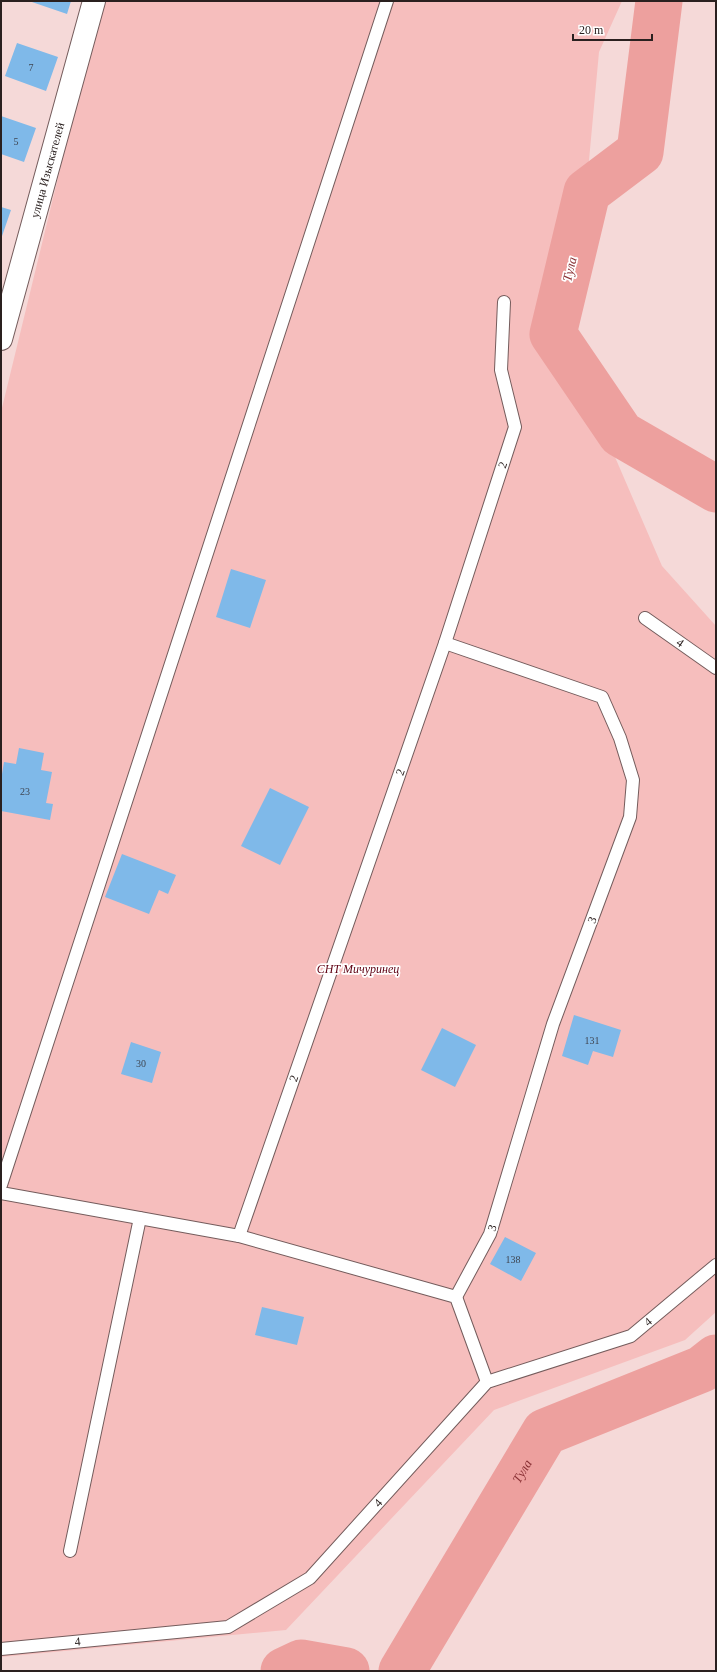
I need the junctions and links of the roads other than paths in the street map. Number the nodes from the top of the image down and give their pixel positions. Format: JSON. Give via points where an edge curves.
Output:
{"nodes":[{"id":1,"x":94,"y":1,"type":"edge"},
{"id":2,"x":387,"y":1,"type":"edge"},
{"id":3,"x":504,"y":302,"type":"dead end"},
{"id":4,"x":1,"y":339,"type":"edge"},
{"id":5,"x":645,"y":618,"type":"dead end"},
{"id":6,"x":445,"y":643,"type":"junction"},
{"id":7,"x":716,"y":668,"type":"edge"},
{"id":8,"x":1,"y":1185,"type":"edge"},
{"id":9,"x":1,"y":1193,"type":"edge"},
{"id":10,"x":140,"y":1218,"type":"junction"},
{"id":11,"x":239,"y":1236,"type":"junction"},
{"id":12,"x":716,"y":1265,"type":"edge"},
{"id":13,"x":456,"y":1297,"type":"junction"},
{"id":14,"x":487,"y":1382,"type":"junction"},
{"id":15,"x":70,"y":1551,"type":"dead end"},
{"id":16,"x":1,"y":1649,"type":"edge"}],
"edges":[{"from":1,"to":4,"type":"street","name":"улица Изыскателей"},
{"from":2,"to":8,"type":"lane"},
{"from":3,"to":6,"type":"lane","name":"2","via":[[501,370],[515,427]]},
{"from":5,"to":7,"type":"lane","name":"4"},
{"from":6,"to":11,"type":"lane","name":"2"},
{"from":6,"to":13,"type":"lane","name":"3","via":[[602,697],[620,738],[634,780],[630,817],[553,1024],[490,1234]]},
{"from":9,"to":10,"type":"lane"},
{"from":10,"to":11,"type":"lane"},
{"from":10,"to":15,"type":"lane"},
{"from":11,"to":13,"type":"lane"},
{"from":12,"to":14,"type":"lane","name":"4","via":[[631,1336]]},
{"from":13,"to":14,"type":"lane"},
{"from":14,"to":16,"type":"lane","name":"4","via":[[310,1578],[228,1627]]}]}
